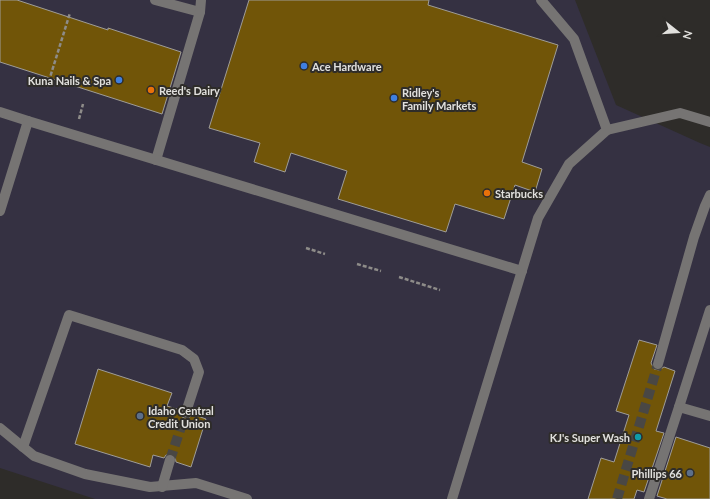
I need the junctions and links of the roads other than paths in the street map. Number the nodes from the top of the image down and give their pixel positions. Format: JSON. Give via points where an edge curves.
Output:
{"nodes":[{"id":1,"x":155,"y":0,"type":"edge"},
{"id":2,"x":201,"y":0,"type":"edge"},
{"id":3,"x":541,"y":0,"type":"edge"},
{"id":4,"x":200,"y":12,"type":"junction"},
{"id":5,"x":0,"y":112,"type":"edge"},
{"id":6,"x":28,"y":121,"type":"junction"},
{"id":7,"x":710,"y":122,"type":"edge"},
{"id":8,"x":607,"y":130,"type":"junction"},
{"id":9,"x":156,"y":160,"type":"junction"},
{"id":10,"x":710,"y":195,"type":"edge"},
{"id":11,"x":0,"y":211,"type":"edge"},
{"id":12,"x":522,"y":271,"type":"junction"},
{"id":13,"x":710,"y":310,"type":"edge"},
{"id":14,"x":658,"y":364,"type":"tunnel mouth"},
{"id":15,"x":679,"y":407,"type":"junction"},
{"id":16,"x":186,"y":412,"type":"tunnel mouth"},
{"id":17,"x":710,"y":416,"type":"edge"},
{"id":18,"x":0,"y":428,"type":"edge"},
{"id":19,"x":23,"y":447,"type":"junction"},
{"id":20,"x":170,"y":460,"type":"tunnel mouth"},
{"id":21,"x":162,"y":487,"type":"junction"},
{"id":22,"x":247,"y":499,"type":"edge"},
{"id":23,"x":452,"y":499,"type":"edge"},
{"id":24,"x":649,"y":499,"type":"edge"}],
"edges":[{"from":1,"to":4,"type":"lane"},
{"from":2,"to":4,"type":"lane"},
{"from":3,"to":8,"type":"lane","via":[[574,39]]},
{"from":4,"to":9,"type":"lane"},
{"from":5,"to":6,"type":"lane"},
{"from":6,"to":9,"type":"lane"},
{"from":6,"to":11,"type":"lane"},
{"from":7,"to":8,"type":"lane","via":[[680,113]]},
{"from":8,"to":12,"type":"lane","via":[[569,164],[538,218]]},
{"from":9,"to":12,"type":"lane"},
{"from":10,"to":14,"type":"lane","via":[[694,237]]},
{"from":12,"to":23,"type":"lane"},
{"from":13,"to":15,"type":"lane"},
{"from":15,"to":17,"type":"lane"},
{"from":15,"to":24,"type":"lane"},
{"from":16,"to":19,"type":"lane","via":[[199,372],[194,359],[188,354],[69,315]]},
{"from":18,"to":19,"type":"lane"},
{"from":19,"to":21,"type":"lane","via":[[34,456],[85,474]]},
{"from":20,"to":21,"type":"lane"},
{"from":21,"to":22,"type":"lane","via":[[196,483]]}]}
